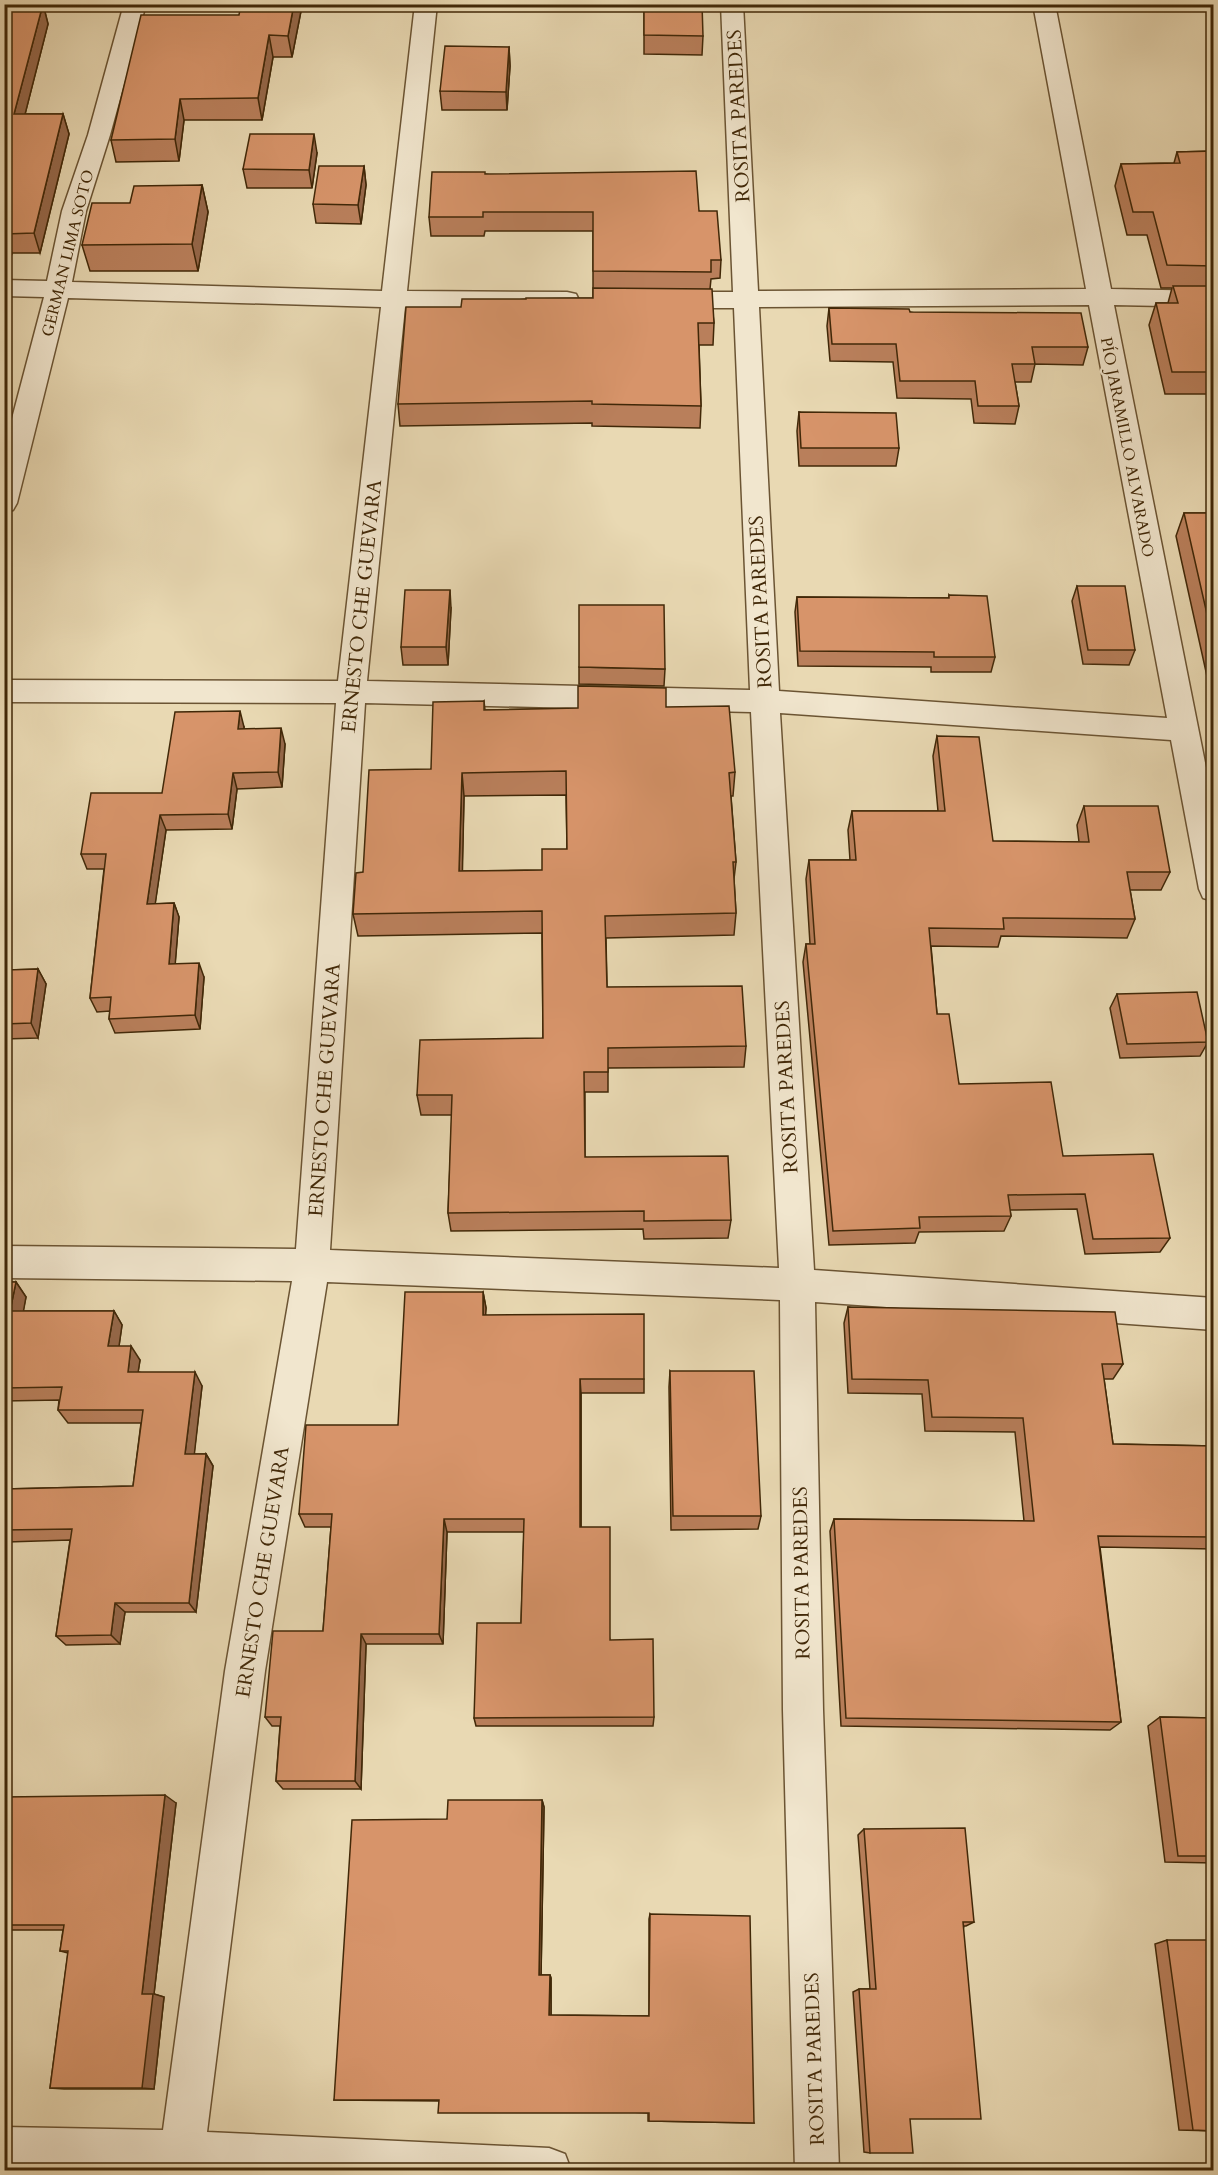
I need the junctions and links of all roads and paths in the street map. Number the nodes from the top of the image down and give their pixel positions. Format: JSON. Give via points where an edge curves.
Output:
{"nodes":[{"id":1,"x":135,"y":4,"type":"edge"},
{"id":2,"x":426,"y":4,"type":"edge"},
{"id":3,"x":732,"y":4,"type":"edge"},
{"id":4,"x":1044,"y":4,"type":"edge"},
{"id":5,"x":4,"y":288,"type":"edge"},
{"id":6,"x":57,"y":289,"type":"junction"},
{"id":7,"x":1099,"y":297,"type":"junction"},
{"id":8,"x":394,"y":298,"type":"junction"},
{"id":9,"x":1214,"y":299,"type":"edge"},
{"id":10,"x":594,"y":300,"type":"edge"},
{"id":11,"x":641,"y":300,"type":"edge"},
{"id":12,"x":747,"y":301,"type":"junction"},
{"id":13,"x":4,"y":503,"type":"edge"},
{"id":14,"x":4,"y":691,"type":"edge"},
{"id":15,"x":351,"y":692,"type":"junction"},
{"id":16,"x":765,"y":701,"type":"junction"},
{"id":17,"x":1181,"y":730,"type":"junction"},
{"id":18,"x":1214,"y":889,"type":"edge"},
{"id":19,"x":4,"y":1262,"type":"edge"},
{"id":20,"x":312,"y":1265,"type":"junction"},
{"id":21,"x":797,"y":1285,"type":"junction"},
{"id":22,"x":1214,"y":1314,"type":"edge"},
{"id":23,"x":4,"y":2149,"type":"edge"},
{"id":24,"x":182,"y":2162,"type":"edge"},
{"id":25,"x":549,"y":2170,"type":"edge"},
{"id":26,"x":818,"y":2170,"type":"edge"}],
"edges":[{"from":1,"to":6,"type":"street","name":"GERMAN LIMA SOTO","via":[[74,211]]},
{"from":2,"to":8,"type":"street","name":"ERNESTO CHE GUEVARA"},
{"from":3,"to":12,"type":"street","name":"ROSITA PAREDES"},
{"from":4,"to":7,"type":"street","name":"PÍO JARAMILLO ALVARADO"},
{"from":5,"to":6,"type":"street"},
{"from":6,"to":8,"type":"street"},
{"from":6,"to":13,"type":"street","name":"GERMAN LIMA SOTO"},
{"from":7,"to":9,"type":"street"},
{"from":7,"to":12,"type":"street"},
{"from":7,"to":17,"type":"street","name":"PÍO JARAMILLO ALVARADO"},
{"from":8,"to":10,"type":"street"},
{"from":8,"to":15,"type":"street","name":"ERNESTO CHE GUEVARA"},
{"from":11,"to":12,"type":"street"},
{"from":12,"to":16,"type":"street","name":"ROSITA PAREDES"},
{"from":14,"to":15,"type":"street"},
{"from":15,"to":16,"type":"street"},
{"from":15,"to":20,"type":"street","name":"ERNESTO CHE GUEVARA"},
{"from":16,"to":17,"type":"street"},
{"from":16,"to":21,"type":"street","name":"ROSITA PAREDES"},
{"from":17,"to":18,"type":"street","name":"PÍO JARAMILLO ALVARADO"},
{"from":19,"to":20,"type":"street"},
{"from":20,"to":21,"type":"street"},
{"from":20,"to":24,"type":"street","name":"ERNESTO CHE GUEVARA","via":[[245,1671]]},
{"from":21,"to":22,"type":"street"},
{"from":21,"to":26,"type":"street","name":"ROSITA PAREDES","via":[[803,1710]]},
{"from":23,"to":24,"type":"street"},
{"from":24,"to":25,"type":"street"}]}
